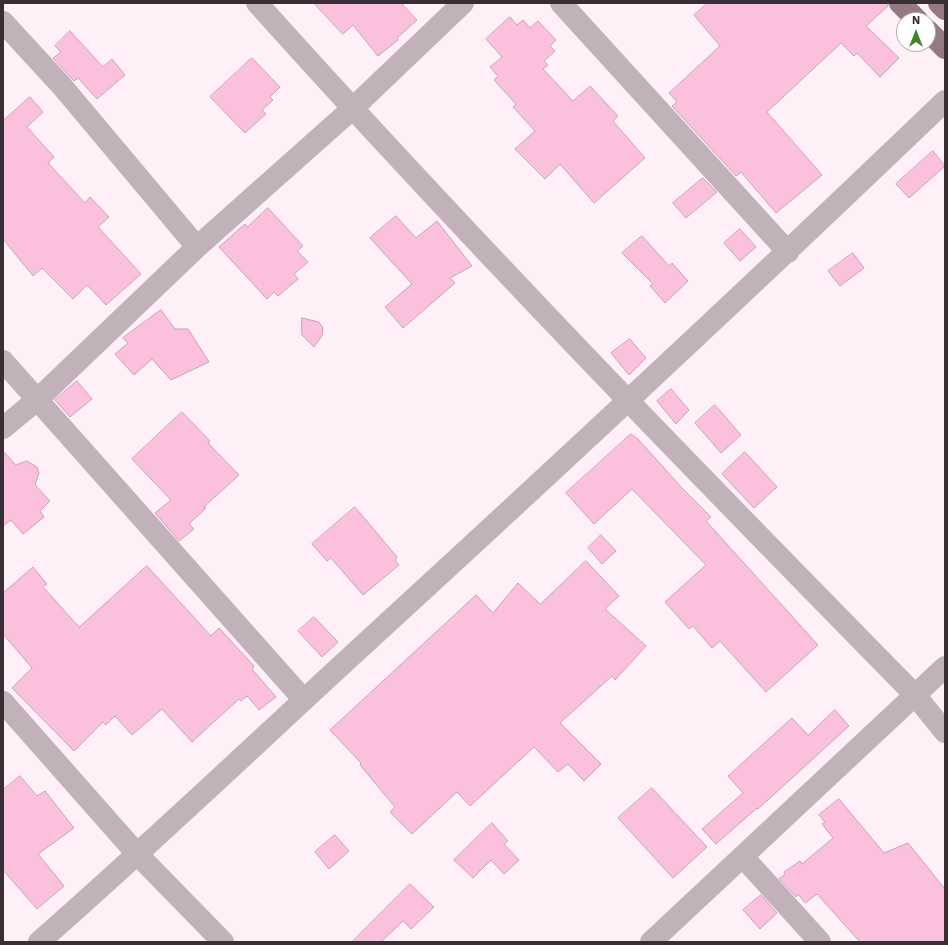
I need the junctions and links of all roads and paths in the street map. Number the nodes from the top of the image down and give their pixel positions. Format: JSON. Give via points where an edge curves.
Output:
{"nodes":[{"id":1,"x":257,"y":3,"type":"edge"},
{"id":2,"x":463,"y":3,"type":"edge"},
{"id":3,"x":561,"y":3,"type":"edge"},
{"id":4,"x":900,"y":3,"type":"edge"},
{"id":5,"x":940,"y":3,"type":"edge"},
{"id":6,"x":945,"y":9,"type":"edge"},
{"id":7,"x":909,"y":12,"type":"edge"},
{"id":8,"x":3,"y":22,"type":"edge"},
{"id":9,"x":936,"y":39,"type":"edge"},
{"id":10,"x":945,"y":48,"type":"edge"},
{"id":11,"x":945,"y":101,"type":"edge"},
{"id":12,"x":352,"y":109,"type":"junction"},
{"id":13,"x":197,"y":247,"type":"junction"},
{"id":14,"x":788,"y":252,"type":"junction"},
{"id":15,"x":3,"y":362,"type":"edge"},
{"id":16,"x":38,"y":399,"type":"junction"},
{"id":17,"x":628,"y":402,"type":"junction"},
{"id":18,"x":3,"y":428,"type":"edge"},
{"id":19,"x":945,"y":667,"type":"edge"},
{"id":20,"x":915,"y":695,"type":"junction"},
{"id":21,"x":304,"y":700,"type":"junction"},
{"id":22,"x":3,"y":702,"type":"edge"},
{"id":23,"x":945,"y":732,"type":"edge"},
{"id":24,"x":138,"y":855,"type":"junction"},
{"id":25,"x":743,"y":857,"type":"junction"},
{"id":26,"x":40,"y":942,"type":"edge"},
{"id":27,"x":223,"y":942,"type":"edge"},
{"id":28,"x":651,"y":942,"type":"edge"},
{"id":29,"x":820,"y":942,"type":"edge"}],
"edges":[{"from":1,"to":12,"type":"street"},
{"from":2,"to":12,"type":"street"},
{"from":3,"to":14,"type":"street"},
{"from":4,"to":7,"type":"main road"},
{"from":5,"to":6,"type":"main road"},
{"from":8,"to":13,"type":"street","via":[[61,85]]},
{"from":9,"to":10,"type":"main road"},
{"from":11,"to":14,"type":"street"},
{"from":12,"to":13,"type":"street"},
{"from":12,"to":17,"type":"street"},
{"from":13,"to":16,"type":"street"},
{"from":14,"to":17,"type":"street"},
{"from":15,"to":16,"type":"street"},
{"from":16,"to":18,"type":"street"},
{"from":16,"to":21,"type":"street"},
{"from":17,"to":20,"type":"street"},
{"from":17,"to":21,"type":"street"},
{"from":19,"to":20,"type":"street"},
{"from":20,"to":23,"type":"street"},
{"from":20,"to":25,"type":"street"},
{"from":21,"to":24,"type":"street"},
{"from":22,"to":24,"type":"street"},
{"from":24,"to":26,"type":"street"},
{"from":24,"to":27,"type":"street"},
{"from":25,"to":28,"type":"street"},
{"from":25,"to":29,"type":"street"}]}
